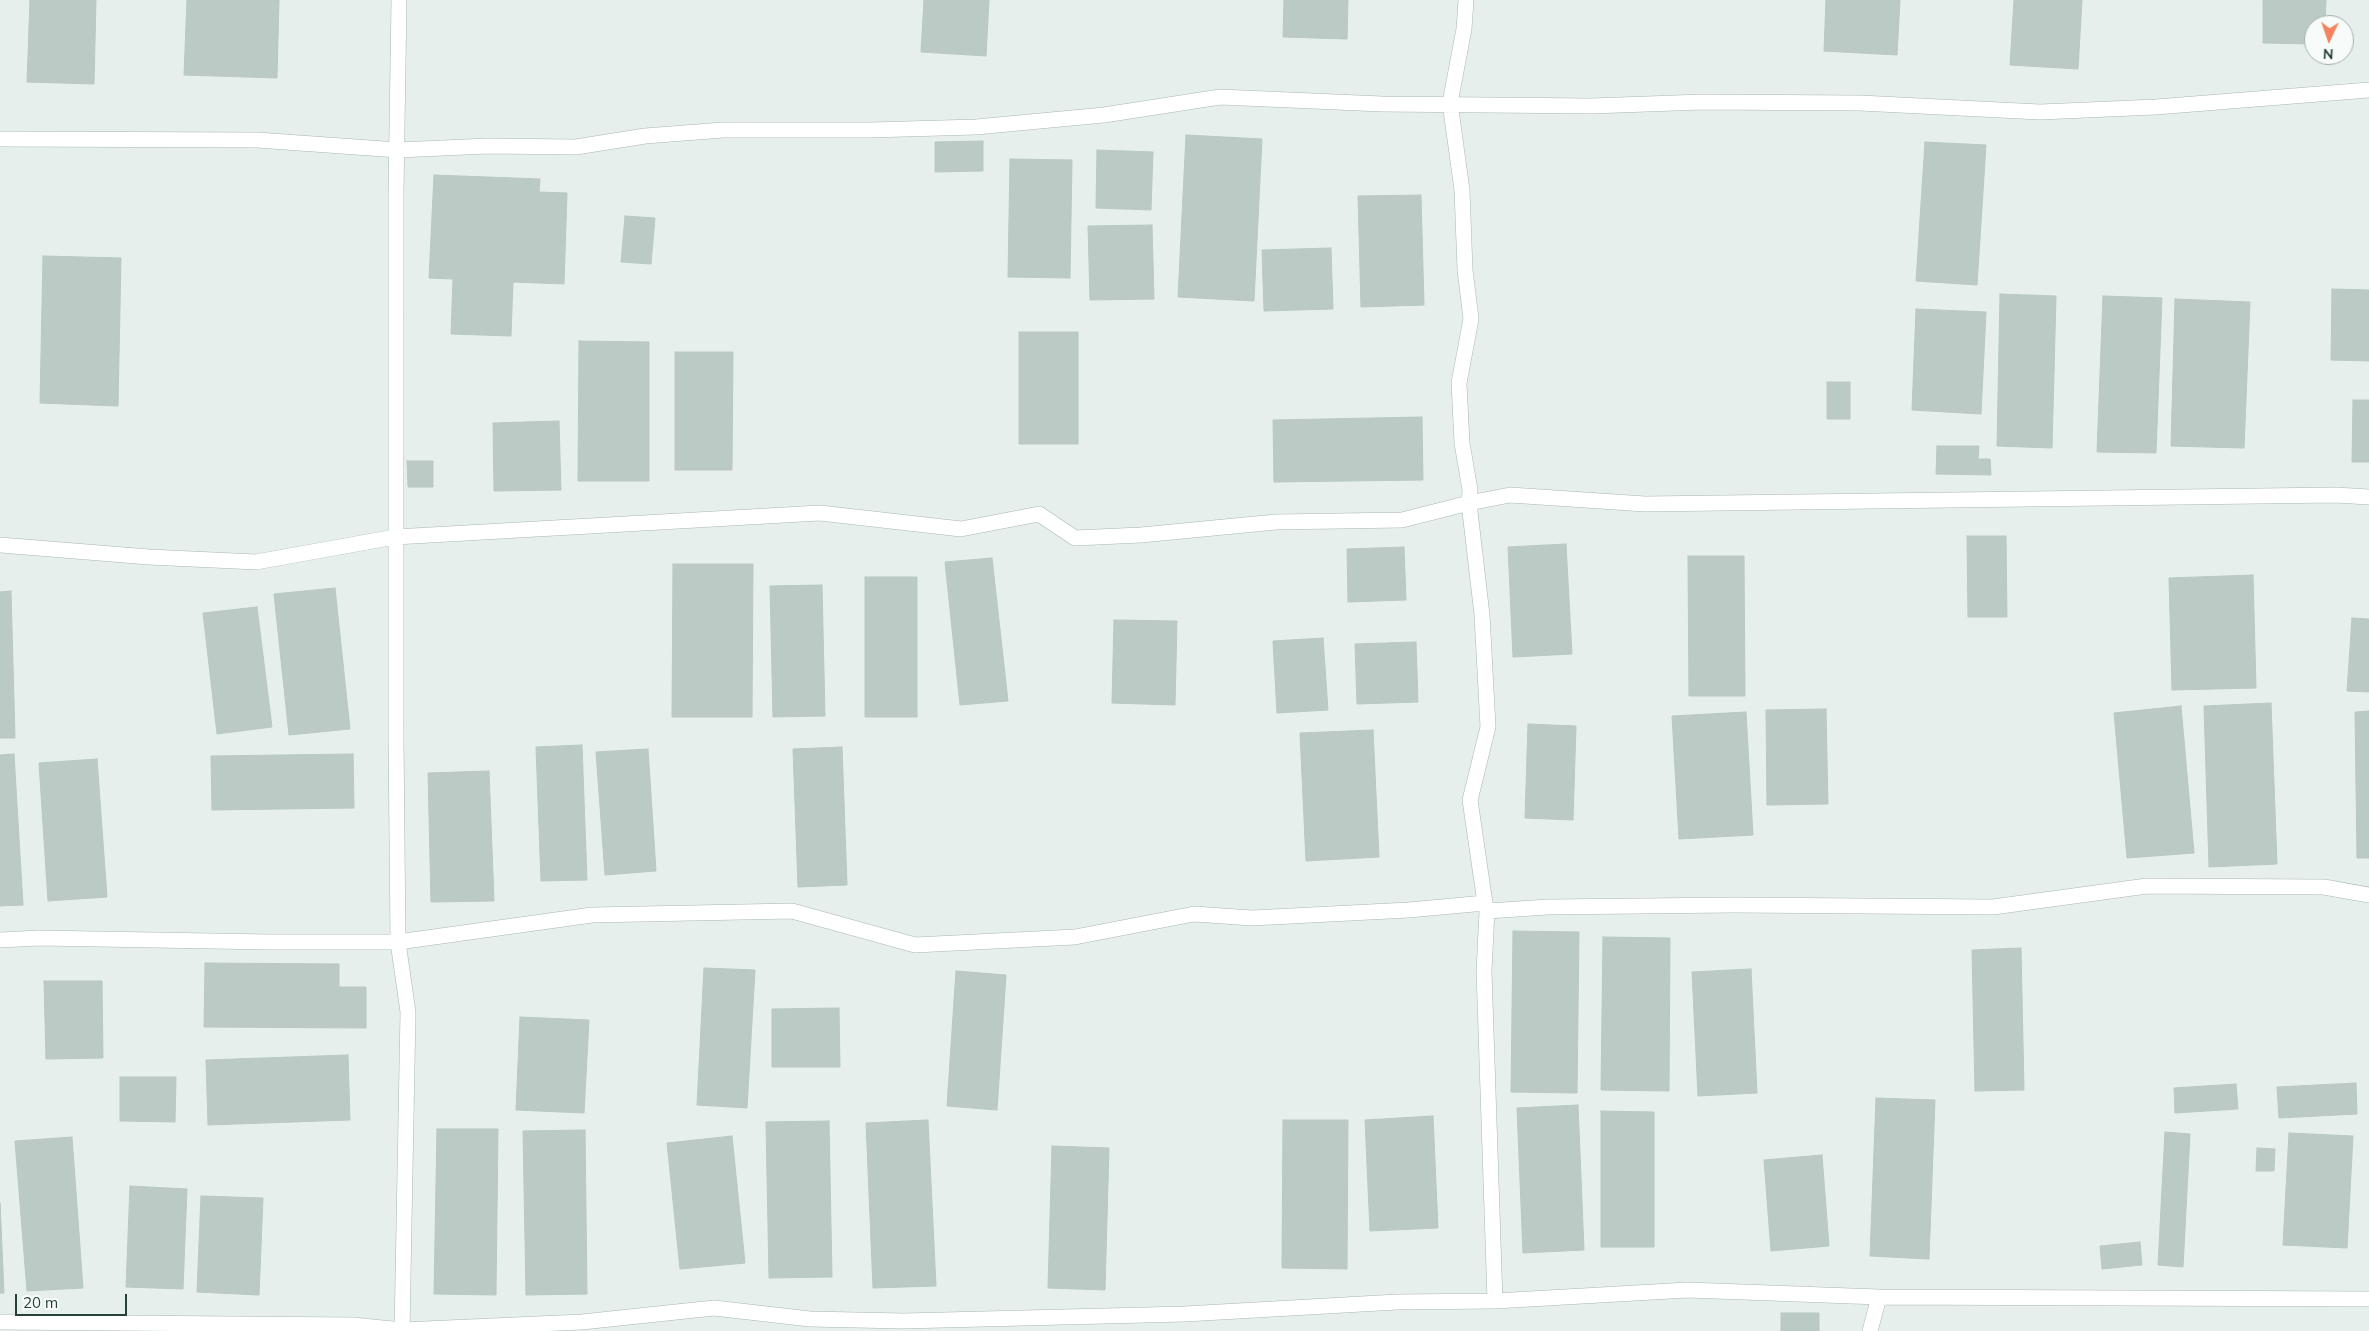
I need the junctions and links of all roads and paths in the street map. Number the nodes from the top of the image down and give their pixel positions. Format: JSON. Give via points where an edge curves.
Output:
{"nodes":[{"id":1,"x":399,"y":0,"type":"edge"},
{"id":2,"x":1466,"y":0,"type":"edge"},
{"id":3,"x":2369,"y":90,"type":"edge"},
{"id":4,"x":1450,"y":103,"type":"junction"},
{"id":5,"x":0,"y":138,"type":"edge"},
{"id":6,"x":398,"y":150,"type":"junction"},
{"id":7,"x":2369,"y":497,"type":"edge"},
{"id":8,"x":1469,"y":502,"type":"junction"},
{"id":9,"x":395,"y":537,"type":"junction"},
{"id":10,"x":0,"y":546,"type":"edge"},
{"id":11,"x":2369,"y":895,"type":"edge"},
{"id":12,"x":1486,"y":907,"type":"junction"},
{"id":13,"x":0,"y":940,"type":"edge"},
{"id":14,"x":398,"y":942,"type":"junction"},
{"id":15,"x":2369,"y":1294,"type":"edge"},
{"id":16,"x":1879,"y":1297,"type":"junction"},
{"id":17,"x":2369,"y":1299,"type":"edge"},
{"id":18,"x":1496,"y":1301,"type":"junction"},
{"id":19,"x":0,"y":1322,"type":"edge"},
{"id":20,"x":402,"y":1331,"type":"edge"},
{"id":21,"x":1870,"y":1331,"type":"edge"}],
"edges":[{"from":1,"to":6,"type":"street"},
{"from":2,"to":4,"type":"street"},
{"from":3,"to":4,"type":"street","via":[[2156,107],[2040,112],[1860,104],[1702,102],[1592,106]]},
{"from":4,"to":6,"type":"street","via":[[1382,104],[1220,97],[1104,115],[976,127],[723,130],[645,136],[576,147]]},
{"from":4,"to":8,"type":"street","via":[[1462,190],[1465,270],[1471,319],[1459,383]]},
{"from":5,"to":6,"type":"street","via":[[257,140]]},
{"from":6,"to":9,"type":"street"},
{"from":7,"to":8,"type":"street","via":[[1645,504],[1510,495]]},
{"from":8,"to":9,"type":"street","via":[[1402,520],[1276,522],[1075,538],[1039,514],[961,529],[820,513]]},
{"from":8,"to":12,"type":"street","via":[[1482,615],[1488,727],[1470,800]]},
{"from":9,"to":10,"type":"street","via":[[256,562]]},
{"from":9,"to":14,"type":"street"},
{"from":11,"to":12,"type":"street","via":[[2324,887],[2147,886],[1993,907]]},
{"from":12,"to":14,"type":"street","via":[[1252,918],[1194,914],[1075,937],[916,945],[792,911],[592,915]]},
{"from":12,"to":18,"type":"street","via":[[1484,971]]},
{"from":13,"to":14,"type":"street"},
{"from":14,"to":20,"type":"street","via":[[408,1012]]},
{"from":15,"to":17,"type":"street"},
{"from":16,"to":17,"type":"street"},
{"from":16,"to":18,"type":"street","via":[[1688,1290]]},
{"from":16,"to":21,"type":"street"},
{"from":18,"to":20,"type":"street","via":[[1397,1302],[1185,1314],[903,1321],[810,1319],[714,1308],[582,1322]]},
{"from":19,"to":20,"type":"street","via":[[353,1325]]}]}
